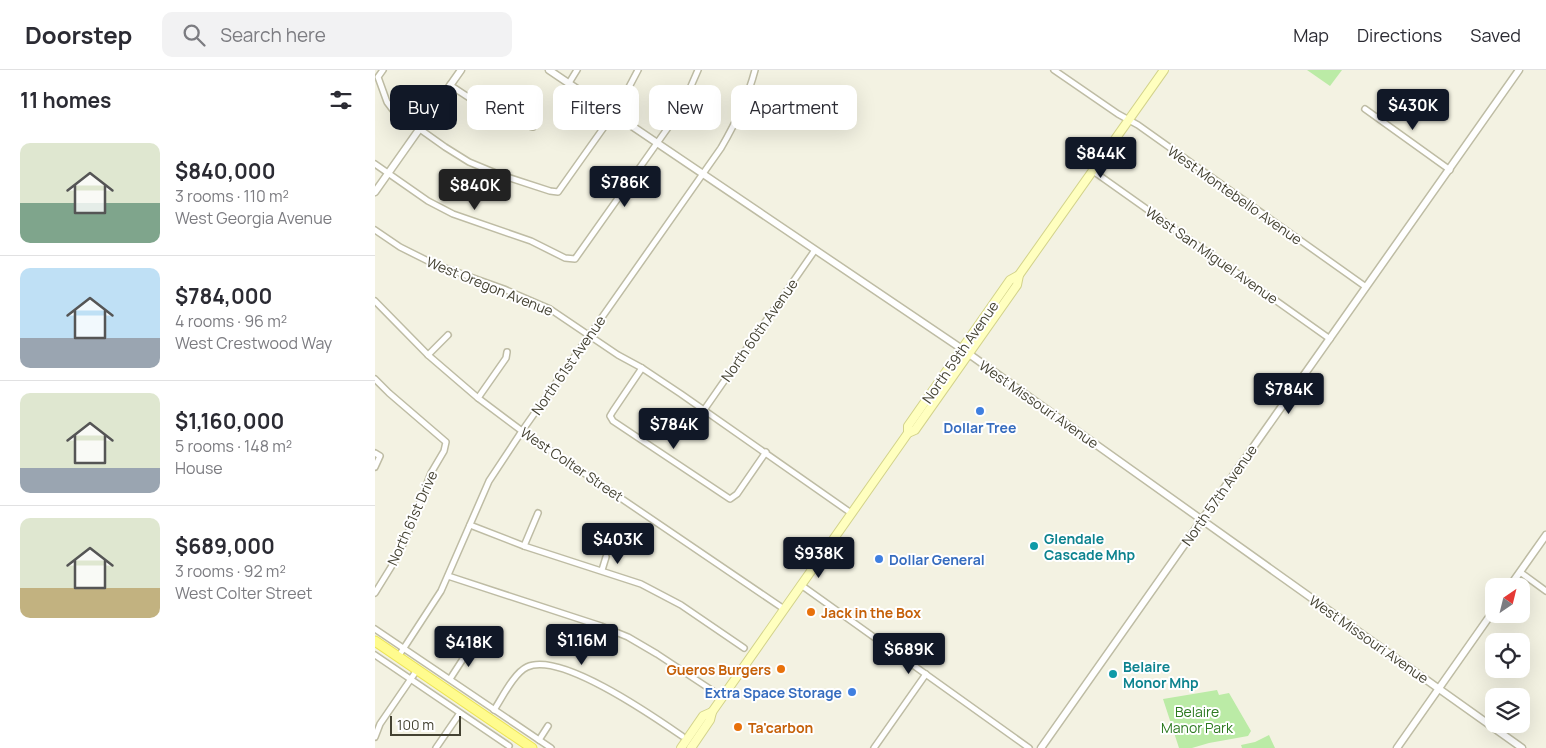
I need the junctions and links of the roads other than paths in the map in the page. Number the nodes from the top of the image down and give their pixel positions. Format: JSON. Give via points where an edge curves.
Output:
{"nodes":[{"id":1,"x":383,"y":70,"type":"edge"},
{"id":2,"x":461,"y":70,"type":"edge"},
{"id":3,"x":549,"y":70,"type":"edge"},
{"id":4,"x":577,"y":70,"type":"edge"},
{"id":5,"x":638,"y":70,"type":"edge"},
{"id":6,"x":698,"y":70,"type":"edge"},
{"id":7,"x":755,"y":70,"type":"edge"},
{"id":8,"x":1054,"y":70,"type":"edge"},
{"id":9,"x":1164,"y":70,"type":"edge"},
{"id":10,"x":1519,"y":70,"type":"edge"},
{"id":11,"x":752,"y":81,"type":"junction"},
{"id":12,"x":569,"y":83,"type":"junction"},
{"id":13,"x":760,"y":84,"type":"dead end"},
{"id":14,"x":450,"y":85,"type":"edge"},
{"id":15,"x":572,"y":85,"type":"edge"},
{"id":16,"x":631,"y":85,"type":"edge"},
{"id":17,"x":390,"y":106,"type":"edge"},
{"id":18,"x":1365,"y":109,"type":"dead end"},
{"id":19,"x":1129,"y":120,"type":"junction"},
{"id":20,"x":419,"y":130,"type":"joint"},
{"id":21,"x":601,"y":130,"type":"edge"},
{"id":22,"x":638,"y":130,"type":"edge"},
{"id":23,"x":658,"y":144,"type":"junction"},
{"id":24,"x":375,"y":164,"type":"edge"},
{"id":25,"x":1450,"y":170,"type":"junction"},
{"id":26,"x":1093,"y":171,"type":"junction"},
{"id":27,"x":388,"y":173,"type":"junction"},
{"id":28,"x":703,"y":175,"type":"junction"},
{"id":29,"x":375,"y":192,"type":"edge"},
{"id":30,"x":375,"y":230,"type":"edge"},
{"id":31,"x":815,"y":250,"type":"junction"},
{"id":32,"x":1366,"y":287,"type":"junction"},
{"id":33,"x":375,"y":300,"type":"edge"},
{"id":34,"x":448,"y":335,"type":"dead end"},
{"id":35,"x":590,"y":335,"type":"junction"},
{"id":36,"x":1331,"y":339,"type":"junction"},
{"id":37,"x":507,"y":352,"type":"dead end"},
{"id":38,"x":965,"y":352,"type":"junction"},
{"id":39,"x":428,"y":355,"type":"junction"},
{"id":40,"x":642,"y":368,"type":"junction"},
{"id":41,"x":375,"y":379,"type":"edge"},
{"id":42,"x":478,"y":398,"type":"junction"},
{"id":43,"x":704,"y":410,"type":"junction"},
{"id":44,"x":522,"y":431,"type":"junction"},
{"id":45,"x":766,"y":452,"type":"junction"},
{"id":46,"x":377,"y":455,"type":"edge"},
{"id":47,"x":375,"y":467,"type":"edge"},
{"id":48,"x":538,"y":513,"type":"dead end"},
{"id":49,"x":851,"y":513,"type":"junction"},
{"id":50,"x":1201,"y":520,"type":"junction"},
{"id":51,"x":470,"y":525,"type":"junction"},
{"id":52,"x":1546,"y":534,"type":"edge"},
{"id":53,"x":524,"y":546,"type":"junction"},
{"id":54,"x":606,"y":557,"type":"dead end"},
{"id":55,"x":602,"y":570,"type":"junction"},
{"id":56,"x":1520,"y":572,"type":"junction"},
{"id":57,"x":448,"y":576,"type":"junction"},
{"id":58,"x":1516,"y":578,"type":"edge"},
{"id":59,"x":801,"y":585,"type":"junction"},
{"id":60,"x":1546,"y":591,"type":"edge"},
{"id":61,"x":375,"y":593,"type":"edge"},
{"id":62,"x":784,"y":609,"type":"junction"},
{"id":63,"x":1485,"y":623,"type":"edge"},
{"id":64,"x":375,"y":629,"type":"edge"},
{"id":65,"x":375,"y":642,"type":"edge"},
{"id":66,"x":472,"y":645,"type":"dead end"},
{"id":67,"x":404,"y":648,"type":"junction"},
{"id":68,"x":744,"y":648,"type":"dead end"},
{"id":69,"x":375,"y":655,"type":"edge"},
{"id":70,"x":398,"y":657,"type":"junction"},
{"id":71,"x":417,"y":670,"type":"junction"},
{"id":72,"x":926,"y":674,"type":"junction"},
{"id":73,"x":411,"y":679,"type":"junction"},
{"id":74,"x":450,"y":679,"type":"junction"},
{"id":75,"x":1439,"y":688,"type":"junction"},
{"id":76,"x":713,"y":691,"type":"dead end"},
{"id":77,"x":494,"y":710,"type":"junction"},
{"id":78,"x":712,"y":712,"type":"junction"},
{"id":79,"x":460,"y":713,"type":"junction"},
{"id":80,"x":548,"y":726,"type":"dead end"},
{"id":81,"x":682,"y":736,"type":"dead end"},
{"id":82,"x":375,"y":737,"type":"edge"},
{"id":83,"x":515,"y":737,"type":"junction"},
{"id":84,"x":539,"y":740,"type":"junction"},
{"id":85,"x":509,"y":747,"type":"edge"},
{"id":86,"x":436,"y":748,"type":"edge"},
{"id":87,"x":532,"y":748,"type":"edge"},
{"id":88,"x":551,"y":748,"type":"edge"},
{"id":89,"x":681,"y":748,"type":"edge"},
{"id":90,"x":691,"y":748,"type":"edge"},
{"id":91,"x":874,"y":748,"type":"edge"},
{"id":92,"x":1029,"y":748,"type":"edge"},
{"id":93,"x":1041,"y":748,"type":"edge"},
{"id":94,"x":1397,"y":748,"type":"edge"},
{"id":95,"x":1522,"y":748,"type":"edge"}],
"edges":[{"from":1,"to":17,"type":"street","via":[[378,76]]},
{"from":2,"to":14,"type":"street"},
{"from":3,"to":12,"type":"street","name":"West Missouri Avenue"},
{"from":4,"to":12,"type":"street"},
{"from":5,"to":16,"type":"street"},
{"from":6,"to":23,"type":"street"},
{"from":7,"to":11,"type":"street","name":"North 61st Avenue"},
{"from":8,"to":19,"type":"street","name":"West Montebello Avenue"},
{"from":9,"to":19,"type":"main road","name":"North 59th Avenue"},
{"from":10,"to":25,"type":"street","name":"North 57th Avenue"},
{"from":11,"to":13,"type":"street"},
{"from":11,"to":28,"type":"street","name":"North 61st Avenue","via":[[733,128]]},
{"from":12,"to":15,"type":"street","name":"West Missouri Avenue"},
{"from":18,"to":25,"type":"street"},
{"from":19,"to":26,"type":"main road","name":"North 59th Avenue"},
{"from":19,"to":32,"type":"street","name":"West Montebello Avenue"},
{"from":20,"to":21,"type":"street","via":[[469,162],[558,192]]},
{"from":20,"to":27,"type":"street"},
{"from":22,"to":23,"type":"street","name":"West Missouri Avenue"},
{"from":23,"to":27,"type":"street","via":[[575,259],[565,258],[531,241],[453,214]]},
{"from":23,"to":28,"type":"street","name":"West Missouri Avenue"},
{"from":24,"to":27,"type":"street"},
{"from":25,"to":32,"type":"street","name":"North 57th Avenue"},
{"from":26,"to":36,"type":"street","name":"West San Miguel Avenue"},
{"from":26,"to":38,"type":"main road","name":"North 59th Avenue","via":[[1019,275],[1010,280]]},
{"from":27,"to":29,"type":"street"},
{"from":28,"to":31,"type":"street","name":"West Missouri Avenue"},
{"from":28,"to":35,"type":"street","name":"North 61st Avenue"},
{"from":30,"to":35,"type":"street","name":"West Oregon Avenue","via":[[434,264],[550,309]]},
{"from":31,"to":38,"type":"street","name":"West Missouri Avenue"},
{"from":31,"to":43,"type":"street","name":"North 60th Avenue"},
{"from":32,"to":36,"type":"street","name":"North 57th Avenue"},
{"from":33,"to":39,"type":"street","name":"West Colter Street"},
{"from":34,"to":39,"type":"street"},
{"from":35,"to":40,"type":"street","name":"West Oregon Avenue"},
{"from":35,"to":44,"type":"street","name":"North 61st Avenue"},
{"from":36,"to":50,"type":"street","name":"North 57th Avenue"},
{"from":37,"to":42,"type":"street"},
{"from":38,"to":49,"type":"main road","name":"North 59th Avenue","via":[[908,426],[908,433]]},
{"from":38,"to":50,"type":"street","name":"West Missouri Avenue"},
{"from":39,"to":42,"type":"street","name":"West Colter Street"},
{"from":40,"to":43,"type":"street","name":"West Oregon Avenue"},
{"from":40,"to":45,"type":"street","via":[[610,416],[613,421],[727,498],[734,497]]},
{"from":41,"to":61,"type":"street","name":"North 61st Drive","via":[[446,442],[406,538]]},
{"from":42,"to":44,"type":"street","name":"West Colter Street"},
{"from":43,"to":45,"type":"street","name":"West Oregon Avenue"},
{"from":44,"to":51,"type":"street","name":"North 61st Avenue","via":[[489,481]]},
{"from":44,"to":62,"type":"street","name":"West Colter Street"},
{"from":45,"to":49,"type":"street","name":"West Oregon Avenue"},
{"from":46,"to":47,"type":"street"},
{"from":48,"to":53,"type":"street"},
{"from":49,"to":59,"type":"main road","name":"North 59th Avenue"},
{"from":50,"to":75,"type":"street","name":"West Missouri Avenue"},
{"from":50,"to":93,"type":"street","name":"North 57th Avenue"},
{"from":51,"to":53,"type":"street"},
{"from":51,"to":57,"type":"street","name":"North 61st Avenue"},
{"from":52,"to":56,"type":"street"},
{"from":53,"to":55,"type":"street"},
{"from":54,"to":55,"type":"street"},
{"from":55,"to":68,"type":"street","via":[[665,596]]},
{"from":56,"to":58,"type":"street"},
{"from":56,"to":60,"type":"street"},
{"from":57,"to":67,"type":"street","name":"North 61st Avenue"},
{"from":57,"to":76,"type":"street","via":[[628,637]]},
{"from":59,"to":62,"type":"main road","name":"North 59th Avenue"},
{"from":59,"to":72,"type":"street"},
{"from":62,"to":78,"type":"main road","name":"North 59th Avenue"},
{"from":63,"to":75,"type":"street"},
{"from":64,"to":67,"type":"street"},
{"from":65,"to":70,"type":"main road"},
{"from":66,"to":74,"type":"street"},
{"from":67,"to":70,"type":"street","name":"North 61st Avenue"},
{"from":67,"to":74,"type":"street"},
{"from":69,"to":73,"type":"street"},
{"from":70,"to":71,"type":"main road"},
{"from":71,"to":73,"type":"street"},
{"from":71,"to":83,"type":"main road"},
{"from":72,"to":91,"type":"street"},
{"from":72,"to":92,"type":"street"},
{"from":73,"to":79,"type":"street"},
{"from":73,"to":82,"type":"street","via":[[380,724]]},
{"from":74,"to":77,"type":"street"},
{"from":75,"to":94,"type":"street"},
{"from":75,"to":95,"type":"street","name":"West Missouri Avenue"},
{"from":77,"to":81,"type":"street","via":[[523,670],[543,664],[616,692]]},
{"from":77,"to":84,"type":"street"},
{"from":78,"to":89,"type":"main road","name":"North 59th Avenue","via":[[703,716]]},
{"from":78,"to":90,"type":"main road","name":"North 59th Avenue"},
{"from":79,"to":85,"type":"street"},
{"from":79,"to":86,"type":"street"},
{"from":80,"to":84,"type":"street"},
{"from":83,"to":85,"type":"street"},
{"from":83,"to":87,"type":"main road"},
{"from":84,"to":88,"type":"street"}]}
